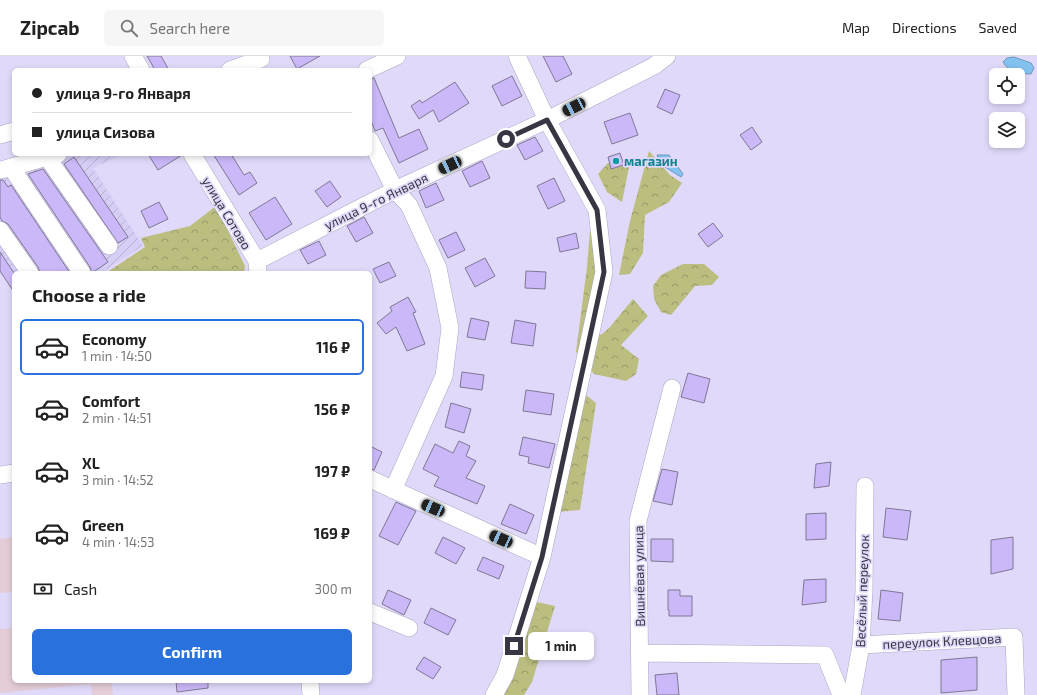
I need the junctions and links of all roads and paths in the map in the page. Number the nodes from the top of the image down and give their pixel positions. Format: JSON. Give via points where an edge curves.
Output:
{"nodes":[{"id":1,"x":132,"y":56,"type":"edge"},
{"id":2,"x":397,"y":56,"type":"edge"},
{"id":3,"x":517,"y":56,"type":"edge"},
{"id":4,"x":667,"y":56,"type":"edge"},
{"id":5,"x":262,"y":62,"type":"edge"},
{"id":6,"x":140,"y":68,"type":"edge"},
{"id":7,"x":238,"y":68,"type":"edge"},
{"id":8,"x":371,"y":68,"type":"edge"},
{"id":9,"x":547,"y":120,"type":"junction"},
{"id":10,"x":12,"y":132,"type":"edge"},
{"id":11,"x":0,"y":135,"type":"edge"},
{"id":12,"x":372,"y":144,"type":"edge"},
{"id":13,"x":53,"y":156,"type":"edge"},
{"id":14,"x":193,"y":156,"type":"edge"},
{"id":15,"x":6,"y":169,"type":"edge"},
{"id":16,"x":395,"y":190,"type":"junction"},
{"id":17,"x":0,"y":230,"type":"edge"},
{"id":18,"x":109,"y":246,"type":"dead end"},
{"id":19,"x":258,"y":267,"type":"edge"},
{"id":20,"x":29,"y":271,"type":"edge"},
{"id":21,"x":81,"y":271,"type":"edge"},
{"id":22,"x":672,"y":388,"type":"dead end"},
{"id":23,"x":12,"y":473,"type":"edge"},
{"id":24,"x":0,"y":475,"type":"edge"},
{"id":25,"x":372,"y":480,"type":"edge"},
{"id":26,"x":865,"y":486,"type":"dead end"},
{"id":27,"x":392,"y":490,"type":"junction"},
{"id":28,"x":542,"y":557,"type":"junction"},
{"id":29,"x":372,"y":613,"type":"edge"},
{"id":30,"x":409,"y":628,"type":"dead end"},
{"id":31,"x":861,"y":645,"type":"junction"},
{"id":32,"x":640,"y":653,"type":"junction"},
{"id":33,"x":310,"y":683,"type":"edge"},
{"id":34,"x":311,"y":695,"type":"edge"},
{"id":35,"x":494,"y":695,"type":"edge"},
{"id":36,"x":640,"y":695,"type":"edge"},
{"id":37,"x":841,"y":695,"type":"edge"},
{"id":38,"x":852,"y":695,"type":"edge"},
{"id":39,"x":1016,"y":695,"type":"edge"}],
"edges":[{"from":1,"to":6,"type":"street"},
{"from":2,"to":8,"type":"street"},
{"from":3,"to":9,"type":"street"},
{"from":4,"to":9,"type":"street","name":"улица 9-го Января","via":[[654,66]]},
{"from":5,"to":7,"type":"street"},
{"from":9,"to":16,"type":"street","name":"улица 9-го Января"},
{"from":9,"to":28,"type":"street","via":[[597,210],[604,272]]},
{"from":10,"to":11,"type":"street"},
{"from":12,"to":16,"type":"street"},
{"from":13,"to":15,"type":"street"},
{"from":13,"to":18,"type":"street"},
{"from":14,"to":19,"type":"street","name":"улица Сотово"},
{"from":15,"to":21,"type":"street"},
{"from":16,"to":19,"type":"street","name":"улица 9-го Января"},
{"from":16,"to":27,"type":"street","via":[[409,205],[438,268],[450,328],[444,376]]},
{"from":17,"to":20,"type":"street"},
{"from":22,"to":32,"type":"street","name":"Вишнёвая улица","via":[[638,521]]},
{"from":23,"to":24,"type":"street"},
{"from":25,"to":27,"type":"street"},
{"from":26,"to":31,"type":"street","name":"Весёлый переулок"},
{"from":27,"to":28,"type":"street"},
{"from":28,"to":35,"type":"street","via":[[505,675]]},
{"from":29,"to":30,"type":"street"},
{"from":31,"to":38,"type":"street","name":"Весёлый переулок"},
{"from":31,"to":39,"type":"street","name":"переулок Клевцова","via":[[1014,637]]},
{"from":32,"to":36,"type":"street","name":"Вишнёвая улица"},
{"from":32,"to":37,"type":"street","via":[[825,655]]},
{"from":33,"to":34,"type":"street"}]}
